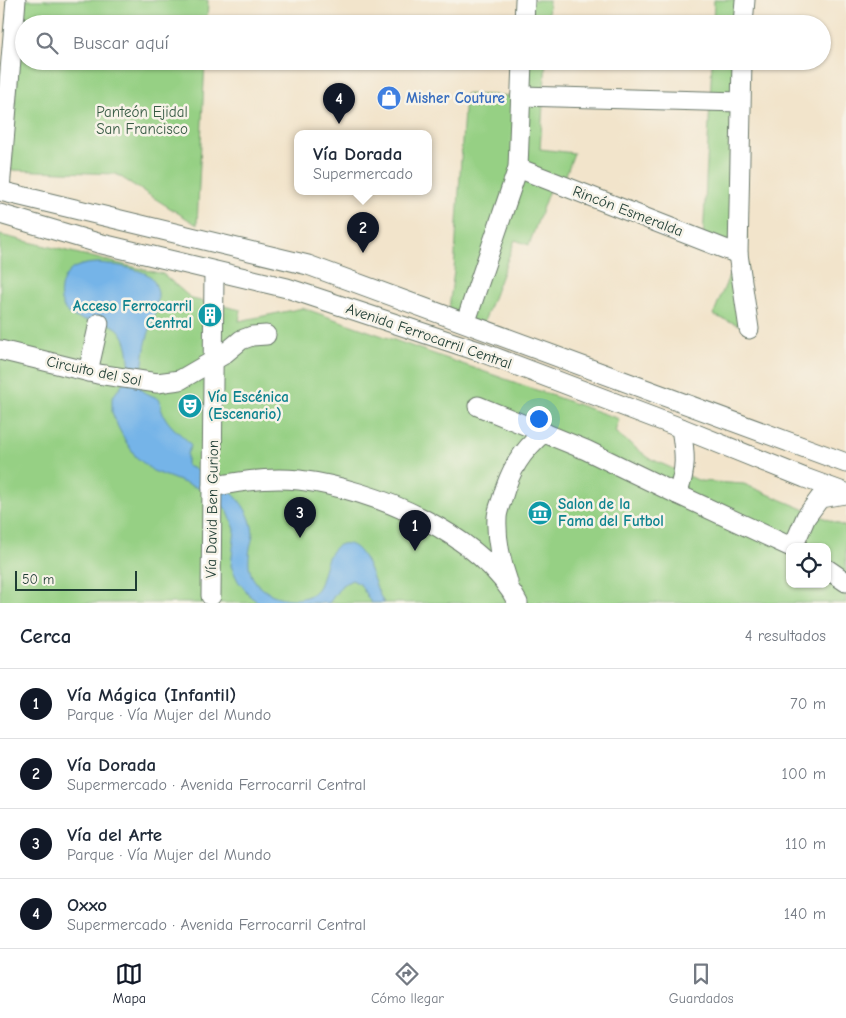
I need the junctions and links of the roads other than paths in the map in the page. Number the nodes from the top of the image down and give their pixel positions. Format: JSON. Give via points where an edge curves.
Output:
{"nodes":[{"id":1,"x":16,"y":0,"type":"edge"},
{"id":2,"x":525,"y":0,"type":"edge"},
{"id":3,"x":744,"y":0,"type":"edge"},
{"id":4,"x":524,"y":15,"type":"edge"},
{"id":5,"x":743,"y":15,"type":"edge"},
{"id":6,"x":522,"y":70,"type":"edge"},
{"id":7,"x":742,"y":70,"type":"edge"},
{"id":8,"x":521,"y":96,"type":"junction"},
{"id":9,"x":740,"y":102,"type":"junction"},
{"id":10,"x":518,"y":168,"type":"junction"},
{"id":11,"x":0,"y":190,"type":"edge"},
{"id":12,"x":0,"y":214,"type":"edge"},
{"id":13,"x":738,"y":254,"type":"junction"},
{"id":14,"x":214,"y":272,"type":"junction"},
{"id":15,"x":466,"y":321,"type":"junction"},
{"id":16,"x":98,"y":323,"type":"dead end"},
{"id":17,"x":749,"y":329,"type":"dead end"},
{"id":18,"x":266,"y":335,"type":"dead end"},
{"id":19,"x":0,"y":350,"type":"edge"},
{"id":20,"x":214,"y":360,"type":"junction"},
{"id":21,"x":88,"y":372,"type":"junction"},
{"id":22,"x":478,"y":406,"type":"dead end"},
{"id":23,"x":681,"y":428,"type":"junction"},
{"id":24,"x":544,"y":432,"type":"junction"},
{"id":25,"x":846,"y":463,"type":"edge"},
{"id":26,"x":212,"y":487,"type":"junction"},
{"id":27,"x":846,"y":493,"type":"edge"},
{"id":28,"x":677,"y":494,"type":"junction"},
{"id":29,"x":794,"y":543,"type":"edge"},
{"id":30,"x":786,"y":544,"type":"edge"},
{"id":31,"x":831,"y":571,"type":"edge"},
{"id":32,"x":846,"y":582,"type":"edge"},
{"id":33,"x":514,"y":595,"type":"edge"},
{"id":34,"x":211,"y":596,"type":"dead end"}],
"edges":[{"from":1,"to":11,"type":"street"},
{"from":2,"to":4,"type":"street"},
{"from":3,"to":5,"type":"street"},
{"from":6,"to":8,"type":"street"},
{"from":7,"to":9,"type":"street"},
{"from":8,"to":9,"type":"street"},
{"from":8,"to":10,"type":"street"},
{"from":9,"to":13,"type":"street"},
{"from":10,"to":13,"type":"street","name":"Rincón Esmeralda"},
{"from":10,"to":15,"type":"street"},
{"from":11,"to":15,"type":"street","name":"Avenida Ferrocarril Central","via":[[308,264]]},
{"from":12,"to":14,"type":"street","name":"Avenida Ferrocarril Central"},
{"from":13,"to":17,"type":"street"},
{"from":14,"to":20,"type":"street","name":"Vía David Ben Gurion"},
{"from":14,"to":23,"type":"street","name":"Avenida Ferrocarril Central","via":[[287,288],[472,349]]},
{"from":15,"to":25,"type":"street","name":"Avenida Ferrocarril Central"},
{"from":16,"to":21,"type":"street"},
{"from":18,"to":20,"type":"street","name":"Circuito del Sol","via":[[241,340]]},
{"from":19,"to":21,"type":"street","name":"Circuito del Sol"},
{"from":20,"to":21,"type":"street","name":"Circuito del Sol","via":[[180,380],[157,383]]},
{"from":20,"to":26,"type":"street","name":"Vía David Ben Gurion"},
{"from":22,"to":24,"type":"street"},
{"from":23,"to":27,"type":"street","name":"Avenida Ferrocarril Central"},
{"from":23,"to":28,"type":"street","via":[[685,462]]},
{"from":24,"to":28,"type":"street"},
{"from":24,"to":33,"type":"street","via":[[518,458],[506,483],[497,517],[500,553]]},
{"from":26,"to":33,"type":"street","via":[[272,479],[298,480],[366,496],[408,511],[443,530],[478,555]]},
{"from":26,"to":34,"type":"street","name":"Vía David Ben Gurion"},
{"from":27,"to":29,"type":"street","via":[[820,498],[806,517]]},
{"from":28,"to":30,"type":"street"},
{"from":31,"to":32,"type":"street"}]}
